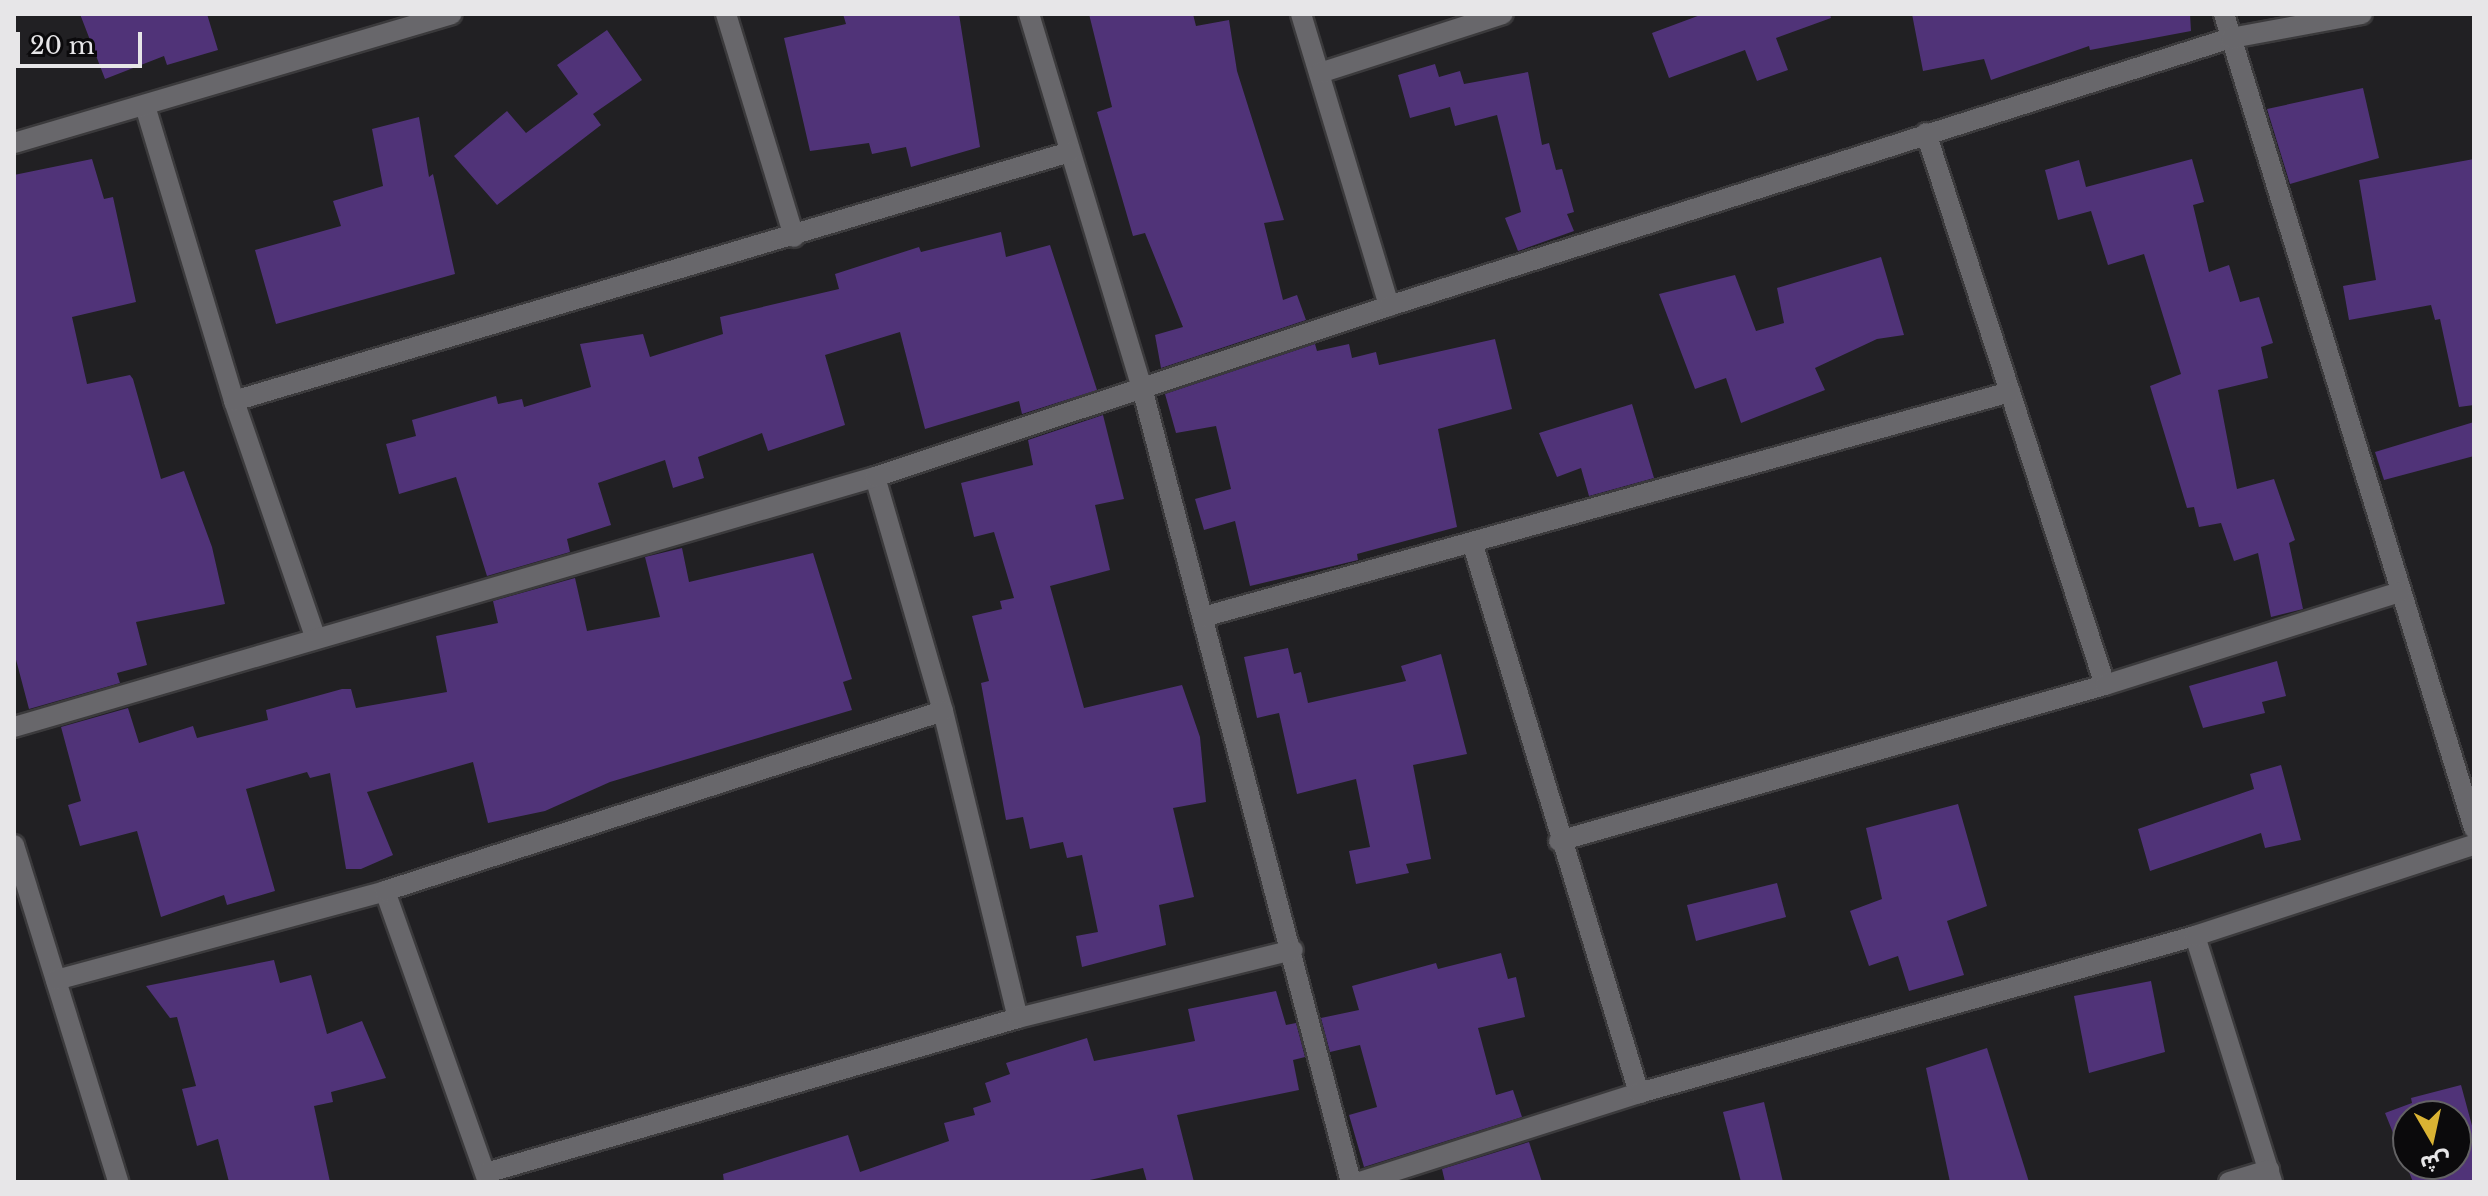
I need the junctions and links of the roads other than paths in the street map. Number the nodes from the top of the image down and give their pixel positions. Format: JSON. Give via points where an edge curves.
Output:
{"nodes":[{"id":1,"x":451,"y":14,"type":"edge"},
{"id":2,"x":726,"y":14,"type":"edge"},
{"id":3,"x":1029,"y":14,"type":"edge"},
{"id":4,"x":1301,"y":14,"type":"edge"},
{"id":5,"x":1503,"y":14,"type":"edge"},
{"id":6,"x":2224,"y":14,"type":"edge"},
{"id":7,"x":2362,"y":14,"type":"edge"},
{"id":8,"x":2231,"y":38,"type":"junction"},
{"id":9,"x":1320,"y":73,"type":"junction"},
{"id":10,"x":145,"y":106,"type":"junction"},
{"id":11,"x":1926,"y":133,"type":"junction"},
{"id":12,"x":14,"y":143,"type":"edge"},
{"id":13,"x":1070,"y":152,"type":"junction"},
{"id":14,"x":794,"y":237,"type":"junction"},
{"id":15,"x":1389,"y":306,"type":"junction"},
{"id":16,"x":1142,"y":388,"type":"junction"},
{"id":17,"x":2010,"y":392,"type":"junction"},
{"id":18,"x":234,"y":401,"type":"junction"},
{"id":19,"x":875,"y":477,"type":"junction"},
{"id":20,"x":1473,"y":545,"type":"junction"},
{"id":21,"x":2400,"y":592,"type":"junction"},
{"id":22,"x":1203,"y":617,"type":"junction"},
{"id":23,"x":315,"y":636,"type":"junction"},
{"id":24,"x":2105,"y":685,"type":"junction"},
{"id":25,"x":943,"y":711,"type":"junction"},
{"id":26,"x":14,"y":727,"type":"edge"},
{"id":27,"x":2474,"y":828,"type":"edge"},
{"id":28,"x":1559,"y":841,"type":"junction"},
{"id":29,"x":14,"y":845,"type":"edge"},
{"id":30,"x":2474,"y":845,"type":"edge"},
{"id":31,"x":385,"y":891,"type":"junction"},
{"id":32,"x":2195,"y":936,"type":"junction"},
{"id":33,"x":1293,"y":950,"type":"junction"},
{"id":34,"x":56,"y":980,"type":"junction"},
{"id":35,"x":1018,"y":1018,"type":"junction"},
{"id":36,"x":1639,"y":1093,"type":"junction"},
{"id":37,"x":2270,"y":1176,"type":"edge"},
{"id":38,"x":487,"y":1178,"type":"edge"},
{"id":39,"x":118,"y":1182,"type":"edge"},
{"id":40,"x":1351,"y":1182,"type":"edge"},
{"id":41,"x":1360,"y":1182,"type":"edge"},
{"id":42,"x":2229,"y":1182,"type":"edge"}],
"edges":[{"from":1,"to":10,"type":"street"},
{"from":2,"to":14,"type":"street"},
{"from":3,"to":13,"type":"street"},
{"from":4,"to":9,"type":"street"},
{"from":5,"to":9,"type":"street"},
{"from":6,"to":8,"type":"street"},
{"from":7,"to":8,"type":"street"},
{"from":8,"to":11,"type":"street"},
{"from":8,"to":21,"type":"street"},
{"from":9,"to":15,"type":"street"},
{"from":10,"to":12,"type":"street"},
{"from":10,"to":18,"type":"street"},
{"from":11,"to":15,"type":"street"},
{"from":11,"to":17,"type":"street"},
{"from":13,"to":14,"type":"street"},
{"from":13,"to":16,"type":"street"},
{"from":14,"to":18,"type":"street"},
{"from":15,"to":16,"type":"street"},
{"from":16,"to":19,"type":"street"},
{"from":16,"to":22,"type":"street"},
{"from":17,"to":20,"type":"street"},
{"from":17,"to":24,"type":"street"},
{"from":18,"to":23,"type":"street"},
{"from":19,"to":23,"type":"street"},
{"from":19,"to":25,"type":"street"},
{"from":20,"to":22,"type":"street"},
{"from":20,"to":28,"type":"street"},
{"from":21,"to":24,"type":"street"},
{"from":21,"to":27,"type":"street"},
{"from":22,"to":33,"type":"street"},
{"from":23,"to":26,"type":"street"},
{"from":24,"to":28,"type":"street"},
{"from":25,"to":31,"type":"street"},
{"from":25,"to":35,"type":"street"},
{"from":28,"to":36,"type":"street"},
{"from":29,"to":34,"type":"street"},
{"from":30,"to":32,"type":"street"},
{"from":31,"to":34,"type":"street"},
{"from":31,"to":38,"type":"street"},
{"from":32,"to":36,"type":"street"},
{"from":32,"to":37,"type":"street"},
{"from":33,"to":35,"type":"street"},
{"from":33,"to":40,"type":"street"},
{"from":34,"to":39,"type":"street"},
{"from":35,"to":38,"type":"street"},
{"from":36,"to":41,"type":"street"},
{"from":37,"to":42,"type":"street"}]}
